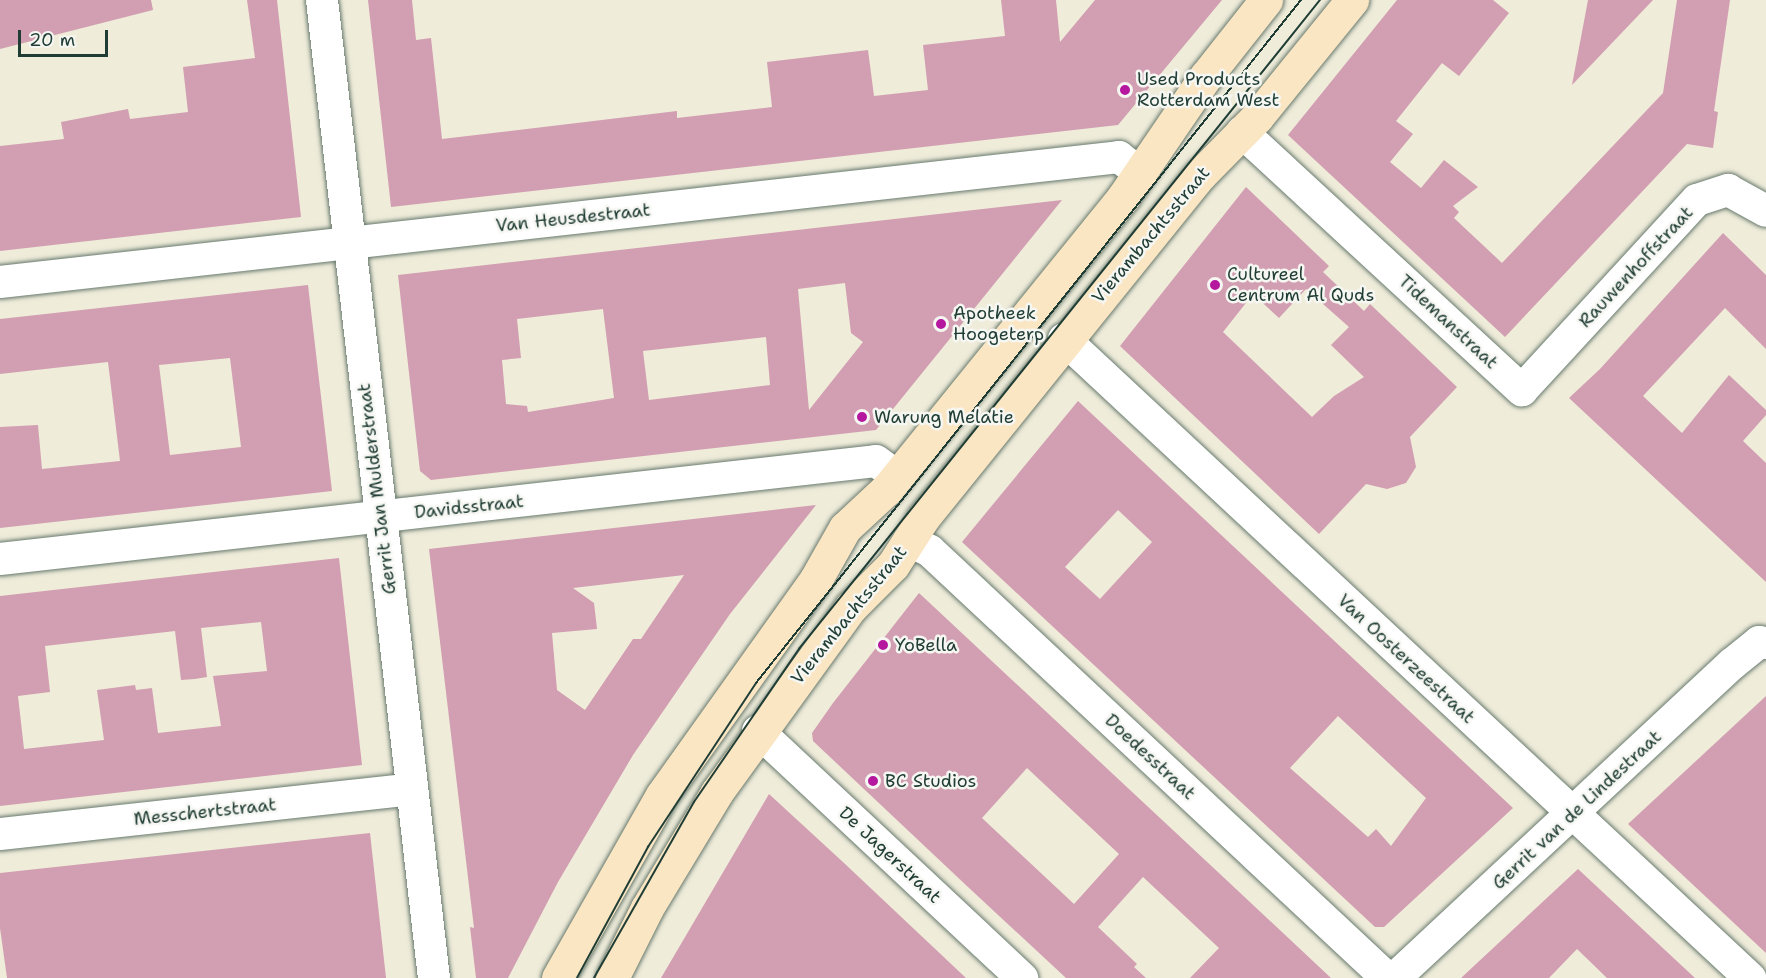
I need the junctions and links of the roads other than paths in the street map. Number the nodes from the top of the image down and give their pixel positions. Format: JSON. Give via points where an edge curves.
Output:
{"nodes":[{"id":1,"x":322,"y":0,"type":"edge"},
{"id":2,"x":1266,"y":0,"type":"edge"},
{"id":3,"x":1352,"y":0,"type":"edge"},
{"id":4,"x":1242,"y":132,"type":"junction"},
{"id":5,"x":1141,"y":174,"type":"junction"},
{"id":6,"x":1765,"y":204,"type":"edge"},
{"id":7,"x":348,"y":243,"type":"junction"},
{"id":8,"x":0,"y":282,"type":"edge"},
{"id":9,"x":1064,"y":339,"type":"junction"},
{"id":10,"x":1522,"y":390,"type":"joint"},
{"id":11,"x":887,"y":469,"type":"junction"},
{"id":12,"x":382,"y":517,"type":"junction"},
{"id":13,"x":909,"y":541,"type":"junction"},
{"id":14,"x":0,"y":559,"type":"edge"},
{"id":15,"x":1763,"y":643,"type":"edge"},
{"id":16,"x":758,"y":731,"type":"junction"},
{"id":17,"x":411,"y":789,"type":"junction"},
{"id":18,"x":1573,"y":814,"type":"junction"},
{"id":19,"x":0,"y":834,"type":"edge"},
{"id":20,"x":434,"y":978,"type":"edge"},
{"id":21,"x":558,"y":978,"type":"edge"},
{"id":22,"x":612,"y":978,"type":"edge"},
{"id":23,"x":1022,"y":978,"type":"edge"},
{"id":24,"x":1387,"y":978,"type":"edge"},
{"id":25,"x":1395,"y":978,"type":"edge"},
{"id":26,"x":1750,"y":978,"type":"edge"}],
"edges":[{"from":1,"to":7,"type":"street","name":"Gerrit Jan Mulderstraat"},
{"from":2,"to":5,"type":"street","via":[[1206,76]]},
{"from":3,"to":4,"type":"street","name":"Vierambachtsstraat"},
{"from":4,"to":9,"type":"street","name":"Vierambachtsstraat","via":[[1200,175]]},
{"from":4,"to":10,"type":"street","name":"Tidemanstraat"},
{"from":5,"to":7,"type":"street","name":"Van Heusdestraat","via":[[1119,157]]},
{"from":5,"to":11,"type":"street"},
{"from":6,"to":10,"type":"street","name":"Rauwenhoffstraat","via":[[1728,190],[1697,200]]},
{"from":7,"to":8,"type":"street","name":"Van Heusdestraat"},
{"from":7,"to":12,"type":"street","name":"Gerrit Jan Mulderstraat"},
{"from":9,"to":13,"type":"street","name":"Vierambachtsstraat"},
{"from":9,"to":18,"type":"street","name":"Van Oosterzeestraat"},
{"from":11,"to":12,"type":"street","name":"Davidsstraat"},
{"from":11,"to":21,"type":"street","via":[[845,528],[816,579],[692,750]]},
{"from":12,"to":14,"type":"street","name":"Davidsstraat"},
{"from":12,"to":17,"type":"street","name":"Gerrit Jan Mulderstraat"},
{"from":13,"to":16,"type":"street","name":"Vierambachtsstraat","via":[[893,565],[851,607]]},
{"from":13,"to":24,"type":"street","name":"Doedesstraat","via":[[930,551]]},
{"from":15,"to":18,"type":"street","name":"Gerrit van de Lindestraat"},
{"from":16,"to":22,"type":"street","name":"Vierambachtsstraat","via":[[681,848]]},
{"from":16,"to":23,"type":"street","name":"De Jagerstraat"},
{"from":17,"to":19,"type":"street","name":"Messchertstraat"},
{"from":17,"to":20,"type":"street","name":"Gerrit Jan Mulderstraat"},
{"from":18,"to":25,"type":"street","name":"Gerrit van de Lindestraat"},
{"from":18,"to":26,"type":"street","name":"Van Oosterzeestraat"}]}
